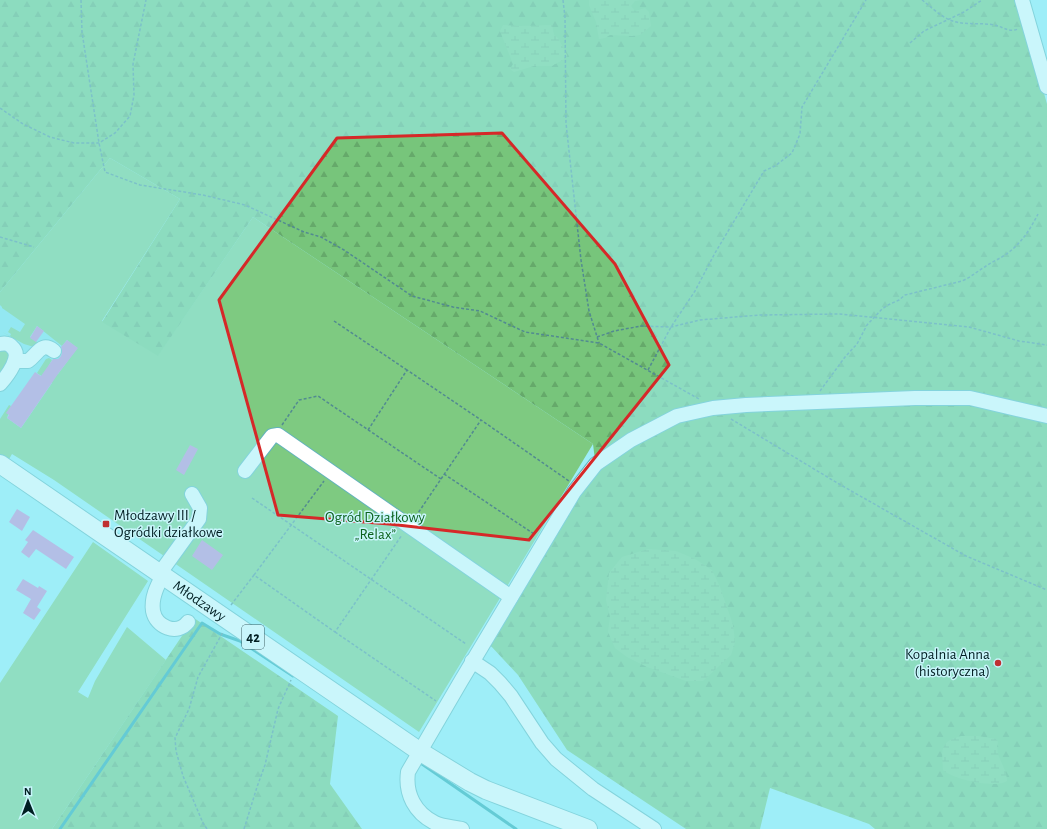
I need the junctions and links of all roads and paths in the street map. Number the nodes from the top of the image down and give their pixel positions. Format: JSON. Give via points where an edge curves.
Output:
{"nodes":[{"id":1,"x":81,"y":0,"type":"edge"},
{"id":2,"x":146,"y":0,"type":"edge"},
{"id":3,"x":563,"y":0,"type":"edge"},
{"id":4,"x":866,"y":0,"type":"edge"},
{"id":5,"x":922,"y":0,"type":"edge"},
{"id":6,"x":982,"y":0,"type":"edge"},
{"id":7,"x":1022,"y":0,"type":"edge"},
{"id":8,"x":949,"y":20,"type":"junction"},
{"id":9,"x":1029,"y":25,"type":"junction"},
{"id":10,"x":910,"y":43,"type":"dead end"},
{"id":11,"x":1047,"y":87,"type":"edge"},
{"id":12,"x":0,"y":108,"type":"edge"},
{"id":13,"x":99,"y":143,"type":"junction"},
{"id":14,"x":1038,"y":214,"type":"dead end"},
{"id":15,"x":0,"y":236,"type":"edge"},
{"id":16,"x":34,"y":247,"type":"dead end"},
{"id":17,"x":873,"y":318,"type":"junction"},
{"id":18,"x":334,"y":321,"type":"dead end"},
{"id":19,"x":671,"y":327,"type":"junction"},
{"id":20,"x":597,"y":337,"type":"junction"},
{"id":21,"x":599,"y":343,"type":"junction"},
{"id":22,"x":0,"y":344,"type":"edge"},
{"id":23,"x":1047,"y":345,"type":"edge"},
{"id":24,"x":54,"y":351,"type":"dead end"},
{"id":25,"x":16,"y":361,"type":"junction"},
{"id":26,"x":407,"y":370,"type":"junction"},
{"id":27,"x":648,"y":370,"type":"junction"},
{"id":28,"x":0,"y":384,"type":"edge"},
{"id":29,"x":818,"y":402,"type":"junction"},
{"id":30,"x":713,"y":408,"type":"junction"},
{"id":31,"x":1047,"y":416,"type":"edge"},
{"id":32,"x":481,"y":420,"type":"junction"},
{"id":33,"x":368,"y":430,"type":"junction"},
{"id":34,"x":276,"y":434,"type":"junction"},
{"id":35,"x":0,"y":464,"type":"edge"},
{"id":36,"x":245,"y":471,"type":"dead end"},
{"id":37,"x":331,"y":472,"type":"junction"},
{"id":38,"x":444,"y":474,"type":"junction"},
{"id":39,"x":441,"y":480,"type":"junction"},
{"id":40,"x":571,"y":482,"type":"dead end"},
{"id":41,"x":192,"y":494,"type":"dead end"},
{"id":42,"x":252,"y":498,"type":"dead end"},
{"id":43,"x":292,"y":525,"type":"junction"},
{"id":44,"x":409,"y":526,"type":"junction"},
{"id":45,"x":536,"y":535,"type":"dead end"},
{"id":46,"x":161,"y":574,"type":"junction"},
{"id":47,"x":254,"y":575,"type":"junction"},
{"id":48,"x":371,"y":580,"type":"junction"},
{"id":49,"x":1047,"y":590,"type":"edge"},
{"id":50,"x":511,"y":598,"type":"junction"},
{"id":51,"x":188,"y":622,"type":"dead end"},
{"id":52,"x":224,"y":623,"type":"junction"},
{"id":53,"x":335,"y":632,"type":"junction"},
{"id":54,"x":466,"y":644,"type":"dead end"},
{"id":55,"x":472,"y":661,"type":"junction"},
{"id":56,"x":296,"y":667,"type":"junction"},
{"id":57,"x":436,"y":701,"type":"dead end"},
{"id":58,"x":419,"y":751,"type":"junction"},
{"id":59,"x":582,"y":827,"type":"edge"},
{"id":60,"x":207,"y":829,"type":"edge"},
{"id":61,"x":244,"y":829,"type":"edge"},
{"id":62,"x":462,"y":829,"type":"edge"},
{"id":63,"x":654,"y":829,"type":"edge"}],
"edges":[{"from":1,"to":13,"type":"path","via":[[82,32]]},
{"from":2,"to":13,"type":"path","via":[[133,64],[134,95],[130,116],[115,133]]},
{"from":3,"to":20,"type":"path","via":[[566,123],[586,297]]},
{"from":4,"to":19,"type":"path","via":[[802,108],[800,134],[792,153],[764,171]]},
{"from":5,"to":8,"type":"path"},
{"from":6,"to":8,"type":"path"},
{"from":7,"to":9,"type":"street"},
{"from":8,"to":9,"type":"path","via":[[958,23],[995,25],[1005,30],[1015,30]]},
{"from":8,"to":10,"type":"path","via":[[924,31]]},
{"from":9,"to":11,"type":"street"},
{"from":12,"to":13,"type":"path","via":[[50,138],[74,143]]},
{"from":13,"to":21,"type":"path","via":[[105,172],[140,185],[245,205],[321,237],[412,296],[480,311],[524,332]]},
{"from":14,"to":17,"type":"path","via":[[1030,230],[1012,249],[969,278],[905,295],[888,304]]},
{"from":15,"to":16,"type":"path"},
{"from":17,"to":19,"type":"path","via":[[840,314],[760,315],[700,320]]},
{"from":17,"to":23,"type":"path","via":[[969,328]]},
{"from":17,"to":29,"type":"path","via":[[857,344],[821,388]]},
{"from":18,"to":26,"type":"path"},
{"from":19,"to":20,"type":"path","via":[[641,326]]},
{"from":19,"to":27,"type":"path"},
{"from":20,"to":21,"type":"path"},
{"from":21,"to":27,"type":"path"},
{"from":22,"to":25,"type":"street","via":[[12,347],[16,353]]},
{"from":24,"to":25,"type":"street","via":[[50,347],[45,347],[38,350],[28,361]]},
{"from":25,"to":28,"type":"street"},
{"from":26,"to":32,"type":"path"},
{"from":26,"to":33,"type":"path"},
{"from":27,"to":30,"type":"path"},
{"from":29,"to":30,"type":"street"},
{"from":29,"to":31,"type":"street","via":[[970,398]]},
{"from":30,"to":49,"type":"path","via":[[966,556]]},
{"from":30,"to":50,"type":"street","via":[[677,416],[631,440],[596,464],[574,492]]},
{"from":32,"to":38,"type":"path"},
{"from":32,"to":40,"type":"path"},
{"from":33,"to":34,"type":"path","via":[[318,396],[299,400]]},
{"from":33,"to":39,"type":"path"},
{"from":34,"to":36,"type":"street"},
{"from":34,"to":37,"type":"street"},
{"from":35,"to":46,"type":"main road","name":"Młodzawy","number":"42"},
{"from":37,"to":43,"type":"path"},
{"from":37,"to":44,"type":"street"},
{"from":38,"to":39,"type":"path"},
{"from":38,"to":45,"type":"path"},
{"from":39,"to":44,"type":"path"},
{"from":41,"to":46,"type":"street","via":[[200,508],[199,519]]},
{"from":42,"to":43,"type":"path"},
{"from":43,"to":47,"type":"path"},
{"from":43,"to":48,"type":"path"},
{"from":44,"to":48,"type":"path"},
{"from":44,"to":50,"type":"street"},
{"from":46,"to":51,"type":"street","via":[[153,603],[153,612],[157,620],[172,630],[178,630]]},
{"from":46,"to":52,"type":"main road","name":"Młodzawy","number":"42"},
{"from":47,"to":52,"type":"path"},
{"from":47,"to":53,"type":"path"},
{"from":48,"to":53,"type":"path"},
{"from":48,"to":54,"type":"path"},
{"from":50,"to":55,"type":"street"},
{"from":52,"to":56,"type":"main road","name":"Młodzawy","number":"42"},
{"from":52,"to":60,"type":"path","via":[[198,677],[189,709],[175,738],[182,776]]},
{"from":53,"to":57,"type":"path"},
{"from":55,"to":58,"type":"street"},
{"from":55,"to":63,"type":"street","via":[[500,683],[542,744],[556,759],[593,789]]},
{"from":56,"to":58,"type":"main road","name":"Młodzawy","number":"42"},
{"from":56,"to":61,"type":"path","via":[[278,709],[265,764]]},
{"from":58,"to":59,"type":"main road","number":"42","via":[[486,790]]},
{"from":58,"to":62,"type":"street","via":[[408,772],[407,782],[411,800],[420,814],[436,824]]}]}
